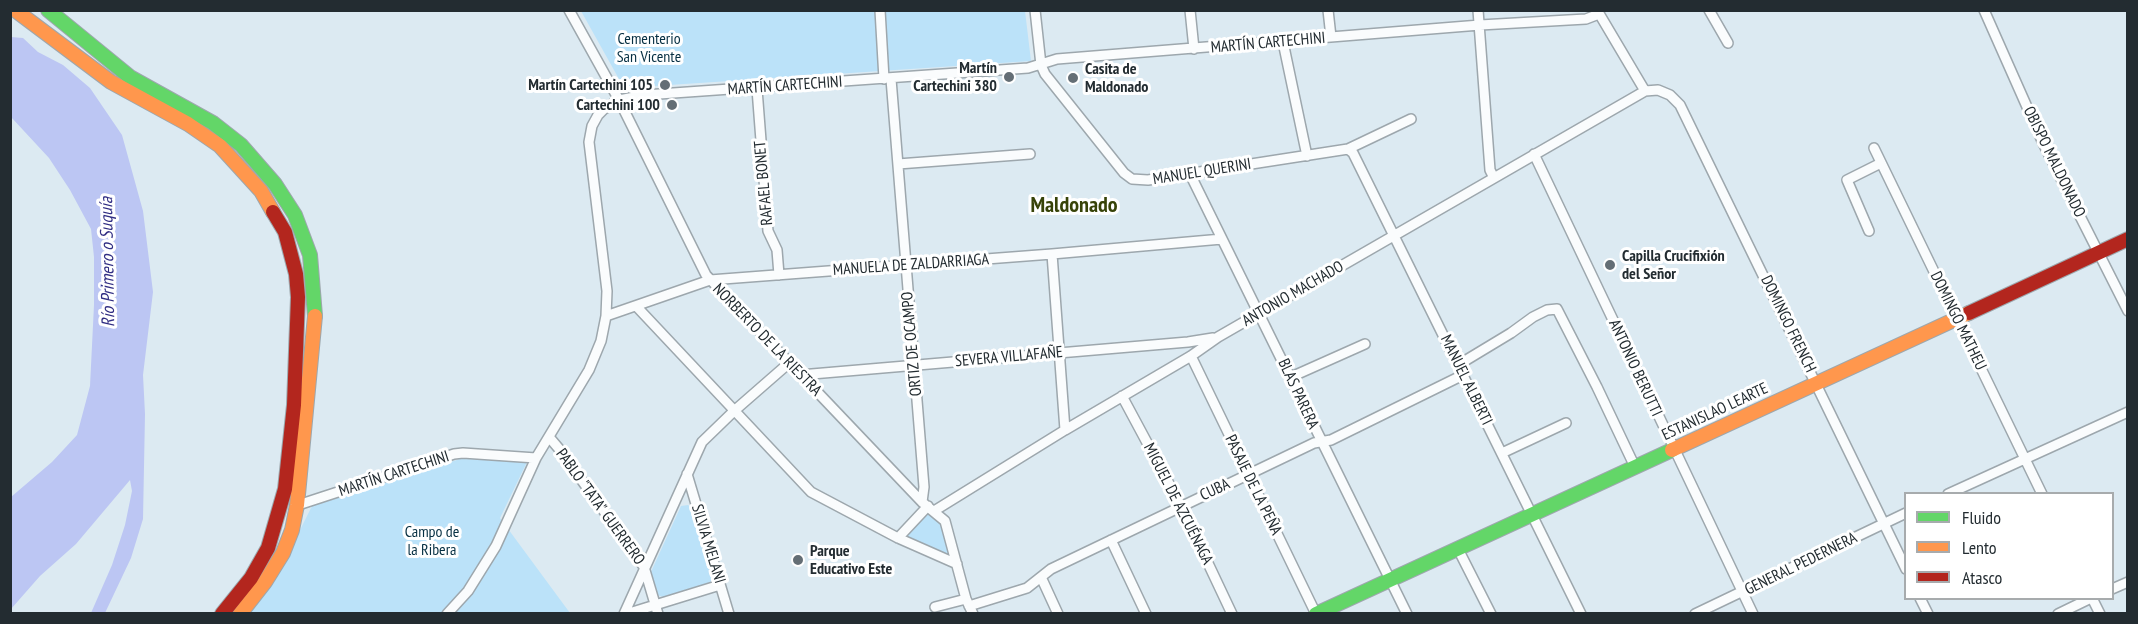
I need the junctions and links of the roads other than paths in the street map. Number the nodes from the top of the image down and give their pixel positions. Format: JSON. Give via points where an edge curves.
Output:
{"nodes":[{"id":1,"x":15,"y":10,"type":"edge"},
{"id":2,"x":48,"y":10,"type":"edge"},
{"id":3,"x":569,"y":10,"type":"edge"},
{"id":4,"x":880,"y":10,"type":"edge"},
{"id":5,"x":1035,"y":10,"type":"edge"},
{"id":6,"x":1190,"y":10,"type":"edge"},
{"id":7,"x":1328,"y":10,"type":"edge"},
{"id":8,"x":1478,"y":10,"type":"edge"},
{"id":9,"x":1708,"y":10,"type":"edge"},
{"id":10,"x":1984,"y":10,"type":"edge"},
{"id":11,"x":1598,"y":12,"type":"edge"},
{"id":12,"x":1480,"y":25,"type":"junction"},
{"id":13,"x":1331,"y":37,"type":"junction"},
{"id":14,"x":1283,"y":42,"type":"junction"},
{"id":15,"x":1728,"y":43,"type":"dead end"},
{"id":16,"x":1194,"y":49,"type":"junction"},
{"id":17,"x":1041,"y":65,"type":"junction"},
{"id":18,"x":887,"y":79,"type":"junction"},
{"id":19,"x":757,"y":88,"type":"junction"},
{"id":20,"x":1658,"y":90,"type":"joint"},
{"id":21,"x":1645,"y":91,"type":"junction"},
{"id":22,"x":619,"y":100,"type":"junction"},
{"id":23,"x":1411,"y":119,"type":"dead end"},
{"id":24,"x":1874,"y":148,"type":"dead end"},
{"id":25,"x":1348,"y":149,"type":"junction"},
{"id":26,"x":1030,"y":154,"type":"dead end"},
{"id":27,"x":1534,"y":154,"type":"junction"},
{"id":28,"x":1307,"y":156,"type":"junction"},
{"id":29,"x":1881,"y":163,"type":"junction"},
{"id":30,"x":897,"y":164,"type":"junction"},
{"id":31,"x":1190,"y":174,"type":"junction"},
{"id":32,"x":1494,"y":178,"type":"junction"},
{"id":33,"x":1869,"y":231,"type":"dead end"},
{"id":34,"x":1394,"y":237,"type":"junction"},
{"id":35,"x":1222,"y":239,"type":"junction"},
{"id":36,"x":2127,"y":239,"type":"edge"},
{"id":37,"x":2099,"y":252,"type":"junction"},
{"id":38,"x":1052,"y":255,"type":"junction"},
{"id":39,"x":905,"y":265,"type":"junction"},
{"id":40,"x":779,"y":275,"type":"junction"},
{"id":41,"x":710,"y":280,"type":"junction"},
{"id":42,"x":637,"y":307,"type":"junction"},
{"id":43,"x":2127,"y":311,"type":"edge"},
{"id":44,"x":1260,"y":314,"type":"junction"},
{"id":45,"x":606,"y":316,"type":"junction"},
{"id":46,"x":1956,"y":317,"type":"junction"},
{"id":47,"x":1218,"y":337,"type":"junction"},
{"id":48,"x":1365,"y":344,"type":"dead end"},
{"id":49,"x":1059,"y":353,"type":"junction"},
{"id":50,"x":1191,"y":356,"type":"junction"},
{"id":51,"x":789,"y":363,"type":"junction"},
{"id":52,"x":913,"y":364,"type":"junction"},
{"id":53,"x":1458,"y":365,"type":"junction"},
{"id":54,"x":800,"y":375,"type":"junction"},
{"id":55,"x":1463,"y":375,"type":"junction"},
{"id":56,"x":1291,"y":377,"type":"junction"},
{"id":57,"x":1817,"y":383,"type":"junction"},
{"id":58,"x":1122,"y":396,"type":"junction"},
{"id":59,"x":734,"y":411,"type":"junction"},
{"id":60,"x":2127,"y":412,"type":"edge"},
{"id":61,"x":1566,"y":423,"type":"dead end"},
{"id":62,"x":1065,"y":430,"type":"junction"},
{"id":63,"x":549,"y":437,"type":"junction"},
{"id":64,"x":1321,"y":442,"type":"junction"},
{"id":65,"x":1674,"y":449,"type":"junction"},
{"id":66,"x":1502,"y":453,"type":"junction"},
{"id":67,"x":536,"y":458,"type":"junction"},
{"id":68,"x":2025,"y":458,"type":"junction"},
{"id":69,"x":1635,"y":467,"type":"junction"},
{"id":70,"x":687,"y":474,"type":"junction"},
{"id":71,"x":1248,"y":475,"type":"junction"},
{"id":72,"x":1952,"y":492,"type":"edge"},
{"id":73,"x":2041,"y":492,"type":"edge"},
{"id":74,"x":282,"y":505,"type":"junction"},
{"id":75,"x":297,"y":505,"type":"junction"},
{"id":76,"x":928,"y":506,"type":"junction"},
{"id":77,"x":1180,"y":506,"type":"junction"},
{"id":78,"x":1904,"y":513,"type":"edge"},
{"id":79,"x":1532,"y":514,"type":"junction"},
{"id":80,"x":1883,"y":523,"type":"junction"},
{"id":81,"x":898,"y":538,"type":"junction"},
{"id":82,"x":1111,"y":540,"type":"junction"},
{"id":83,"x":1458,"y":549,"type":"junction"},
{"id":84,"x":957,"y":564,"type":"junction"},
{"id":85,"x":1904,"y":566,"type":"edge"},
{"id":86,"x":644,"y":567,"type":"junction"},
{"id":87,"x":1041,"y":578,"type":"junction"},
{"id":88,"x":1390,"y":580,"type":"junction"},
{"id":89,"x":720,"y":585,"type":"junction"},
{"id":90,"x":1742,"y":592,"type":"junction"},
{"id":91,"x":1921,"y":600,"type":"edge"},
{"id":92,"x":2088,"y":600,"type":"edge"},
{"id":93,"x":2093,"y":600,"type":"edge"},
{"id":94,"x":970,"y":606,"type":"edge"},
{"id":95,"x":657,"y":609,"type":"edge"},
{"id":96,"x":933,"y":611,"type":"edge"},
{"id":97,"x":447,"y":613,"type":"edge"},
{"id":98,"x":222,"y":614,"type":"edge"},
{"id":99,"x":240,"y":614,"type":"edge"},
{"id":100,"x":625,"y":614,"type":"edge"},
{"id":101,"x":729,"y":614,"type":"edge"},
{"id":102,"x":1058,"y":614,"type":"edge"},
{"id":103,"x":1146,"y":614,"type":"edge"},
{"id":104,"x":1233,"y":614,"type":"edge"},
{"id":105,"x":1316,"y":614,"type":"edge"},
{"id":106,"x":1407,"y":614,"type":"edge"},
{"id":107,"x":1491,"y":614,"type":"edge"},
{"id":108,"x":1581,"y":614,"type":"edge"},
{"id":109,"x":1695,"y":614,"type":"edge"},
{"id":110,"x":1753,"y":614,"type":"edge"},
{"id":111,"x":1928,"y":614,"type":"edge"},
{"id":112,"x":2058,"y":614,"type":"edge"},
{"id":113,"x":2100,"y":614,"type":"edge"}],
"edges":[{"from":1,"to":74,"type":"main road","via":[[111,82],[220,146],[273,209],[291,250],[298,297],[292,440]]},
{"from":2,"to":75,"type":"main road","via":[[130,77],[229,135],[275,184],[295,215],[310,255],[315,303]]},
{"from":3,"to":22,"type":"street","name":"NORBERTO DE LA RIESTRA"},
{"from":4,"to":18,"type":"street","name":"ORTIZ DE OCAMPO"},
{"from":5,"to":17,"type":"street"},
{"from":6,"to":16,"type":"street"},
{"from":7,"to":13,"type":"street"},
{"from":8,"to":12,"type":"street"},
{"from":9,"to":15,"type":"street"},
{"from":10,"to":37,"type":"street","name":"OBISPO MALDONADO","via":[[2043,143]]},
{"from":11,"to":12,"type":"street","name":"MARTÍN CARTECHINI","via":[[1586,19]]},
{"from":11,"to":21,"type":"street"},
{"from":12,"to":13,"type":"street","name":"MARTÍN CARTECHINI"},
{"from":12,"to":32,"type":"street","via":[[1490,170]]},
{"from":13,"to":14,"type":"street","name":"MARTÍN CARTECHINI"},
{"from":14,"to":16,"type":"street","name":"MARTÍN CARTECHINI"},
{"from":14,"to":28,"type":"street"},
{"from":16,"to":17,"type":"street","name":"MARTÍN CARTECHINI","via":[[1057,59]]},
{"from":17,"to":18,"type":"street","name":"MARTÍN CARTECHINI"},
{"from":17,"to":31,"type":"street","name":"MANUEL QUERINI","via":[[1132,179]]},
{"from":18,"to":19,"type":"street","name":"MARTÍN CARTECHINI"},
{"from":18,"to":30,"type":"street","name":"ORTIZ DE OCAMPO"},
{"from":19,"to":22,"type":"street","name":"MARTÍN CARTECHINI"},
{"from":19,"to":40,"type":"street","name":"RAFAEL BONET","via":[[768,231],[777,250]]},
{"from":20,"to":21,"type":"street","name":"ANTONIO MACHADO"},
{"from":20,"to":57,"type":"street","name":"DOMINGO FRENCH","via":[[1680,105]]},
{"from":21,"to":27,"type":"street","name":"ANTONIO MACHADO"},
{"from":22,"to":41,"type":"street","name":"NORBERTO DE LA RIESTRA"},
{"from":22,"to":45,"type":"street","name":"MARTÍN CARTECHINI","via":[[598,115],[589,142]]},
{"from":23,"to":25,"type":"street","name":"MANUEL QUERINI"},
{"from":24,"to":29,"type":"street","name":"DOMINGO MATHEU"},
{"from":25,"to":28,"type":"street","name":"MANUEL QUERINI"},
{"from":25,"to":34,"type":"street","name":"MANUEL ALBERTI"},
{"from":26,"to":30,"type":"street"},
{"from":27,"to":32,"type":"street","name":"ANTONIO MACHADO"},
{"from":27,"to":65,"type":"street","name":"ANTONIO BERUTTI"},
{"from":28,"to":31,"type":"street","name":"MANUEL QUERINI"},
{"from":29,"to":33,"type":"street","via":[[1847,180]]},
{"from":29,"to":46,"type":"street","name":"DOMINGO MATHEU"},
{"from":30,"to":39,"type":"street","name":"ORTIZ DE OCAMPO"},
{"from":31,"to":35,"type":"street","name":"BLAS PARERA"},
{"from":32,"to":34,"type":"street","name":"ANTONIO MACHADO"},
{"from":34,"to":44,"type":"street","name":"ANTONIO MACHADO"},
{"from":34,"to":53,"type":"street","name":"MANUEL ALBERTI"},
{"from":35,"to":38,"type":"street","name":"MANUELA DE ZALDARRIAGA"},
{"from":35,"to":44,"type":"street","name":"BLAS PARERA"},
{"from":36,"to":37,"type":"main road","name":"ESTANISLAO LEARTE"},
{"from":37,"to":43,"type":"street","name":"OBISPO MALDONADO"},
{"from":37,"to":46,"type":"main road","name":"ESTANISLAO LEARTE"},
{"from":38,"to":39,"type":"street","name":"MANUELA DE ZALDARRIAGA"},
{"from":38,"to":49,"type":"street"},
{"from":39,"to":40,"type":"street","name":"MANUELA DE ZALDARRIAGA"},
{"from":39,"to":52,"type":"street","name":"ORTIZ DE OCAMPO"},
{"from":40,"to":41,"type":"street","name":"MANUELA DE ZALDARRIAGA"},
{"from":41,"to":42,"type":"street","name":"MANUELA DE ZALDARRIAGA"},
{"from":41,"to":51,"type":"street","name":"NORBERTO DE LA RIESTRA"},
{"from":42,"to":45,"type":"street","name":"MANUELA DE ZALDARRIAGA"},
{"from":42,"to":59,"type":"street"},
{"from":44,"to":47,"type":"street","name":"ANTONIO MACHADO"},
{"from":44,"to":56,"type":"street","name":"BLAS PARERA"},
{"from":45,"to":63,"type":"street","name":"MARTÍN CARTECHINI","via":[[595,357]]},
{"from":46,"to":57,"type":"main road","name":"ESTANISLAO LEARTE"},
{"from":46,"to":68,"type":"street","name":"DOMINGO MATHEU"},
{"from":47,"to":49,"type":"street","name":"SEVERA VILLAFAÑE"},
{"from":47,"to":50,"type":"street","name":"ANTONIO MACHADO"},
{"from":48,"to":56,"type":"street"},
{"from":49,"to":52,"type":"street","name":"SEVERA VILLAFAÑE"},
{"from":49,"to":62,"type":"street"},
{"from":50,"to":58,"type":"street","name":"ANTONIO MACHADO"},
{"from":50,"to":71,"type":"street","name":"PASAJE DE LA PEÑA"},
{"from":51,"to":54,"type":"street","name":"NORBERTO DE LA RIESTRA"},
{"from":51,"to":59,"type":"street"},
{"from":52,"to":54,"type":"street","name":"SEVERA VILLAFAÑE"},
{"from":52,"to":76,"type":"street","name":"ORTIZ DE OCAMPO"},
{"from":53,"to":55,"type":"street","name":"MANUEL ALBERTI"},
{"from":53,"to":69,"type":"street","via":[[1533,317],[1557,309]]},
{"from":54,"to":76,"type":"street","name":"NORBERTO DE LA RIESTRA"},
{"from":55,"to":64,"type":"street","name":"CUBA"},
{"from":55,"to":66,"type":"street","name":"MANUEL ALBERTI"},
{"from":56,"to":64,"type":"street","name":"BLAS PARERA"},
{"from":57,"to":65,"type":"main road","name":"ESTANISLAO LEARTE"},
{"from":57,"to":80,"type":"street","name":"DOMINGO FRENCH"},
{"from":58,"to":62,"type":"street","name":"ANTONIO MACHADO"},
{"from":58,"to":77,"type":"street","name":"MIGUEL DE AZCUÉNAGA"},
{"from":59,"to":70,"type":"street","via":[[702,442]]},
{"from":59,"to":81,"type":"street","via":[[810,492]]},
{"from":60,"to":68,"type":"street"},
{"from":61,"to":66,"type":"street"},
{"from":62,"to":76,"type":"street","name":"ANTONIO MACHADO"},
{"from":63,"to":67,"type":"street","name":"MARTÍN CARTECHINI"},
{"from":63,"to":86,"type":"street","name":"PABLO \"TATA\" GUERRERO"},
{"from":64,"to":71,"type":"street","name":"CUBA"},
{"from":64,"to":88,"type":"street","name":"BLAS PARERA"},
{"from":65,"to":69,"type":"main road","name":"ESTANISLAO LEARTE"},
{"from":65,"to":90,"type":"street","name":"ANTONIO BERUTTI"},
{"from":66,"to":79,"type":"street","name":"MANUEL ALBERTI"},
{"from":67,"to":75,"type":"street","name":"MARTÍN CARTECHINI","via":[[454,454]]},
{"from":67,"to":97,"type":"street","via":[[496,546],[468,591]]},
{"from":68,"to":72,"type":"street"},
{"from":68,"to":73,"type":"street","name":"DOMINGO MATHEU"},
{"from":69,"to":79,"type":"main road","name":"ESTANISLAO LEARTE"},
{"from":70,"to":86,"type":"street"},
{"from":70,"to":89,"type":"street","name":"SILVIA MELANI"},
{"from":71,"to":77,"type":"street","name":"CUBA"},
{"from":71,"to":105,"type":"street","name":"PASAJE DE LA PEÑA"},
{"from":74,"to":75,"type":"street","name":"MARTÍN CARTECHINI"},
{"from":74,"to":98,"type":"main road","via":[[260,563]]},
{"from":75,"to":99,"type":"main road","via":[[283,553]]},
{"from":76,"to":81,"type":"street","name":"ANTONIO MACHADO"},
{"from":76,"to":84,"type":"street","name":"NORBERTO DE LA RIESTRA","via":[[945,521]]},
{"from":77,"to":82,"type":"street","name":"CUBA"},
{"from":77,"to":104,"type":"street","name":"MIGUEL DE AZCUÉNAGA"},
{"from":78,"to":80,"type":"street","name":"GENERAL PEDERNERA"},
{"from":79,"to":83,"type":"main road","name":"ESTANISLAO LEARTE"},
{"from":79,"to":108,"type":"street","name":"MANUEL ALBERTI"},
{"from":80,"to":85,"type":"street","name":"DOMINGO FRENCH"},
{"from":80,"to":90,"type":"street","name":"GENERAL PEDERNERA"},
{"from":81,"to":84,"type":"street"},
{"from":82,"to":87,"type":"street","name":"CUBA"},
{"from":82,"to":103,"type":"street"},
{"from":83,"to":88,"type":"main road","name":"ESTANISLAO LEARTE"},
{"from":83,"to":107,"type":"street"},
{"from":84,"to":94,"type":"street","name":"NORBERTO DE LA RIESTRA"},
{"from":86,"to":95,"type":"street","name":"PABLO \"TATA\" GUERRERO"},
{"from":86,"to":100,"type":"street"},
{"from":87,"to":94,"type":"street","name":"CUBA","via":[[1027,588]]},
{"from":87,"to":102,"type":"street"},
{"from":88,"to":105,"type":"main road","name":"ESTANISLAO LEARTE"},
{"from":88,"to":106,"type":"street","name":"BLAS PARERA"},
{"from":89,"to":95,"type":"street"},
{"from":89,"to":101,"type":"street","name":"SILVIA MELANI"},
{"from":90,"to":109,"type":"street","name":"GENERAL PEDERNERA"},
{"from":90,"to":110,"type":"street","name":"ANTONIO BERUTTI"},
{"from":91,"to":111,"type":"street"},
{"from":92,"to":112,"type":"street"},
{"from":93,"to":113,"type":"street"},
{"from":94,"to":96,"type":"street","name":"CUBA"},
{"from":95,"to":100,"type":"street"}]}
